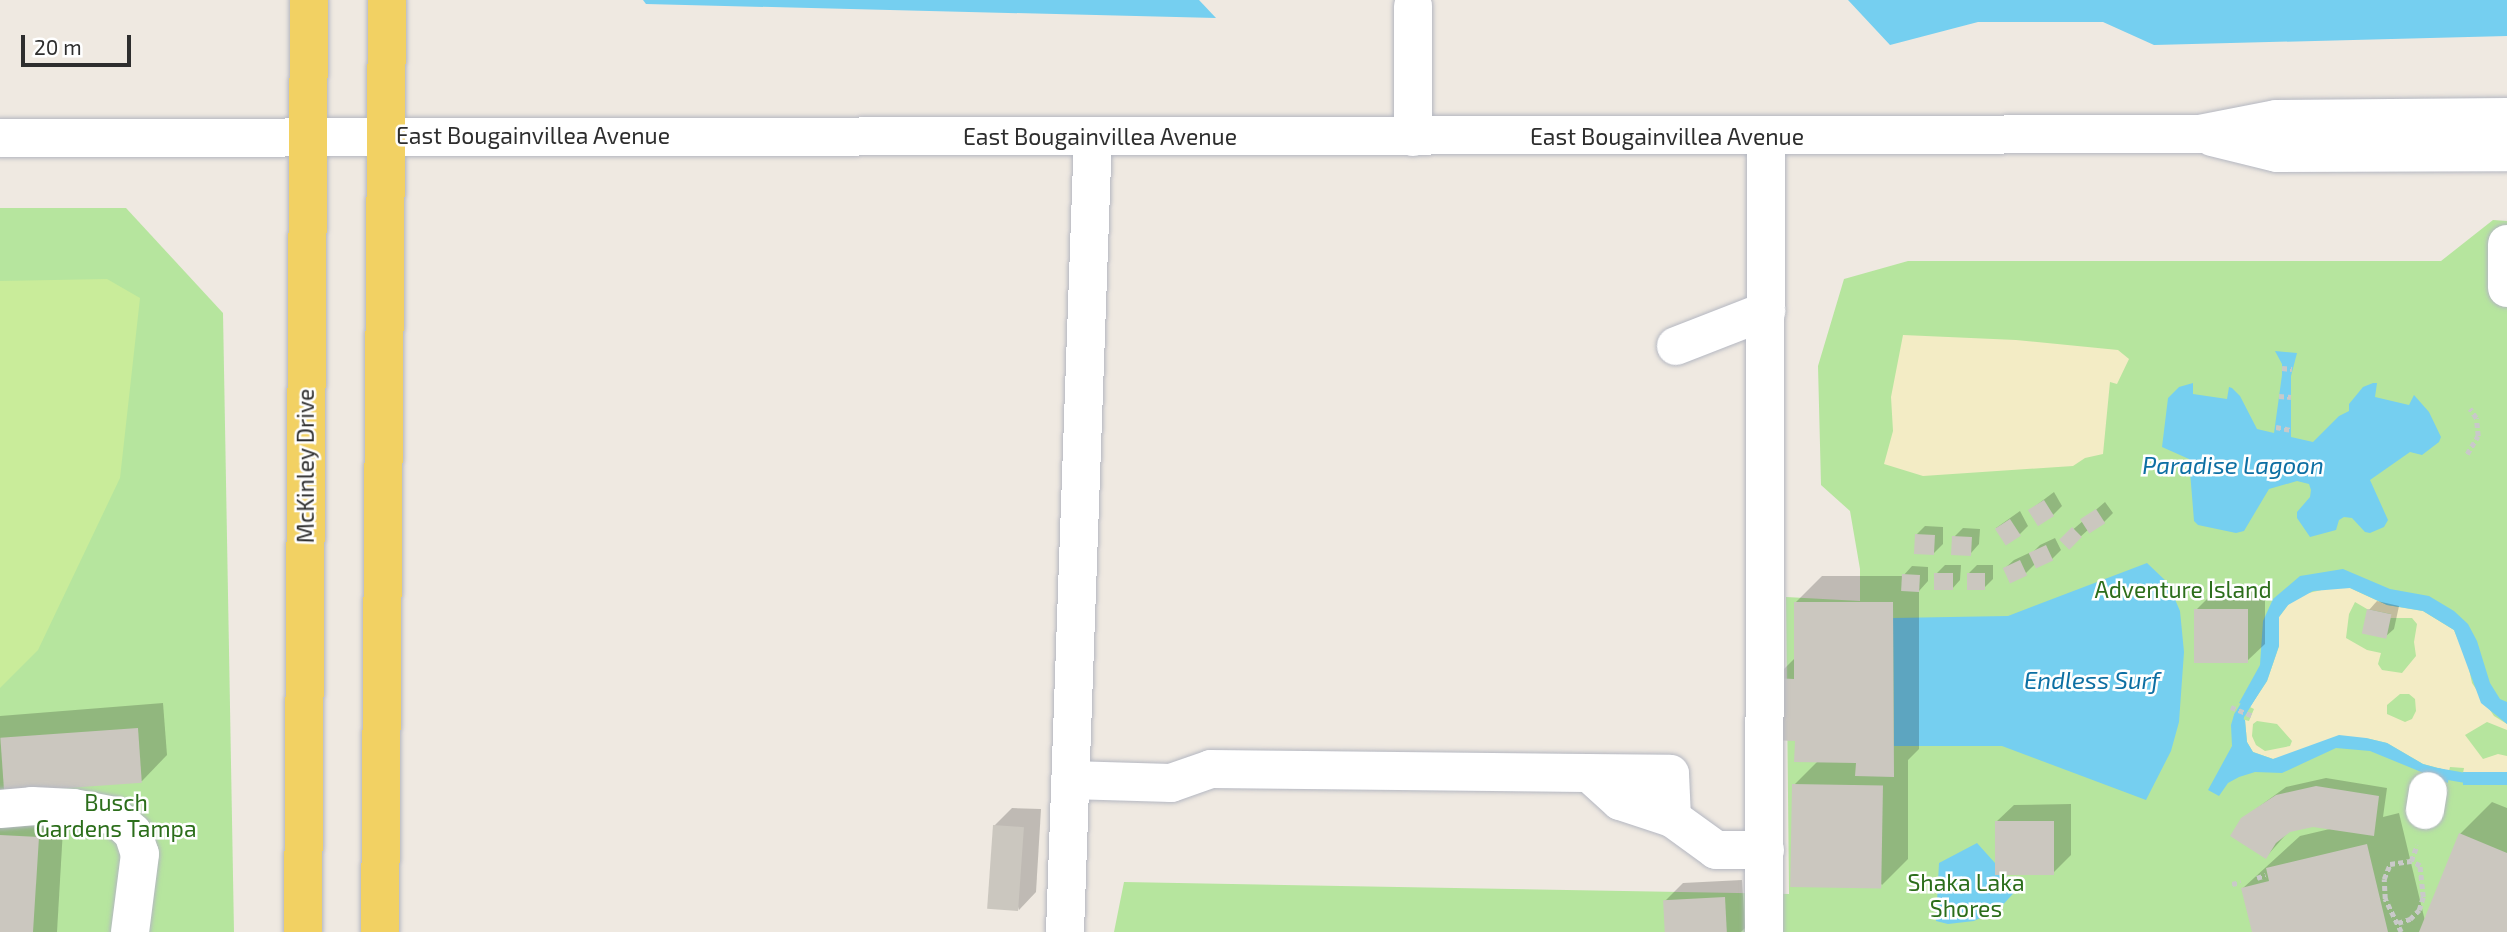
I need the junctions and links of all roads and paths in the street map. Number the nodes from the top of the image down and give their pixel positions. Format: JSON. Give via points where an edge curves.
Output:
{"nodes":[{"id":1,"x":309,"y":0,"type":"edge"},
{"id":2,"x":387,"y":0,"type":"edge"},
{"id":3,"x":1413,"y":6,"type":"dead end"},
{"id":4,"x":2507,"y":117,"type":"edge"},
{"id":5,"x":2200,"y":134,"type":"junction"},
{"id":6,"x":309,"y":135,"type":"junction"},
{"id":7,"x":387,"y":135,"type":"junction"},
{"id":8,"x":1766,"y":135,"type":"junction"},
{"id":9,"x":1093,"y":136,"type":"junction"},
{"id":10,"x":1413,"y":137,"type":"junction"},
{"id":11,"x":0,"y":138,"type":"edge"},
{"id":12,"x":2507,"y":152,"type":"edge"},
{"id":13,"x":2507,"y":244,"type":"edge"},
{"id":14,"x":2507,"y":288,"type":"edge"},
{"id":15,"x":1766,"y":311,"type":"junction"},
{"id":16,"x":1676,"y":346,"type":"dead end"},
{"id":17,"x":2281,"y":369,"type":"dead end"},
{"id":18,"x":2292,"y":369,"type":"dead end"},
{"id":19,"x":2279,"y":396,"type":"dead end"},
{"id":20,"x":2291,"y":397,"type":"dead end"},
{"id":21,"x":2470,"y":409,"type":"dead end"},
{"id":22,"x":2276,"y":427,"type":"dead end"},
{"id":23,"x":2291,"y":430,"type":"dead end"},
{"id":24,"x":2467,"y":454,"type":"dead end"},
{"id":25,"x":2231,"y":707,"type":"dead end"},
{"id":26,"x":2251,"y":715,"type":"dead end"},
{"id":27,"x":1589,"y":773,"type":"junction"},
{"id":28,"x":1070,"y":780,"type":"junction"},
{"id":29,"x":0,"y":809,"type":"edge"},
{"id":30,"x":2424,"y":814,"type":"dead end"},
{"id":31,"x":1672,"y":818,"type":"junction"},
{"id":32,"x":1765,"y":850,"type":"junction"},
{"id":33,"x":2411,"y":861,"type":"junction"},
{"id":34,"x":2266,"y":876,"type":"dead end"},
{"id":35,"x":2257,"y":878,"type":"dead end"},
{"id":36,"x":2241,"y":882,"type":"dead end"},
{"id":37,"x":2232,"y":884,"type":"dead end"},
{"id":38,"x":2398,"y":923,"type":"junction"},
{"id":39,"x":130,"y":932,"type":"edge"},
{"id":40,"x":303,"y":932,"type":"edge"},
{"id":41,"x":380,"y":932,"type":"edge"},
{"id":42,"x":1065,"y":932,"type":"edge"},
{"id":43,"x":1764,"y":932,"type":"edge"},
{"id":44,"x":2401,"y":932,"type":"edge"}],
"edges":[{"from":1,"to":6,"type":"main road","name":"McKinley Drive"},
{"from":2,"to":7,"type":"main road"},
{"from":3,"to":10,"type":"street"},
{"from":4,"to":5,"type":"street","name":"East Bougainvillea Avenue","via":[[2276,119]]},
{"from":5,"to":8,"type":"street","name":"East Bougainvillea Avenue"},
{"from":5,"to":12,"type":"street","name":"East Bougainvillea Avenue","via":[[2277,153]]},
{"from":6,"to":7,"type":"street","name":"East Bougainvillea Avenue"},
{"from":6,"to":11,"type":"street","name":"East Bougainvillea Avenue"},
{"from":6,"to":40,"type":"main road","name":"McKinley Drive"},
{"from":7,"to":9,"type":"street","name":"East Bougainvillea Avenue"},
{"from":7,"to":41,"type":"main road"},
{"from":8,"to":10,"type":"street","name":"East Bougainvillea Avenue"},
{"from":8,"to":15,"type":"street"},
{"from":9,"to":10,"type":"street","name":"East Bougainvillea Avenue"},
{"from":9,"to":28,"type":"street"},
{"from":13,"to":14,"type":"street"},
{"from":15,"to":16,"type":"street"},
{"from":15,"to":32,"type":"street"},
{"from":17,"to":18,"type":"path"},
{"from":19,"to":20,"type":"path"},
{"from":21,"to":24,"type":"path","via":[[2478,436]]},
{"from":22,"to":23,"type":"path"},
{"from":25,"to":26,"type":"path"},
{"from":27,"to":28,"type":"street","via":[[1211,769],[1171,783]]},
{"from":27,"to":31,"type":"street","via":[[1620,801]]},
{"from":27,"to":31,"type":"street","via":[[1670,774]]},
{"from":28,"to":42,"type":"street"},
{"from":29,"to":39,"type":"street","via":[[73,808],[114,816],[133,833],[140,853]]},
{"from":30,"to":33,"type":"path"},
{"from":31,"to":32,"type":"street","via":[[1716,850]]},
{"from":32,"to":43,"type":"street"},
{"from":33,"to":38,"type":"path","via":[[2420,866],[2423,897],[2419,910]]},
{"from":33,"to":38,"type":"path","via":[[2390,864],[2384,878],[2385,899]]},
{"from":34,"to":35,"type":"path"},
{"from":36,"to":37,"type":"path"},
{"from":38,"to":44,"type":"path"}]}
